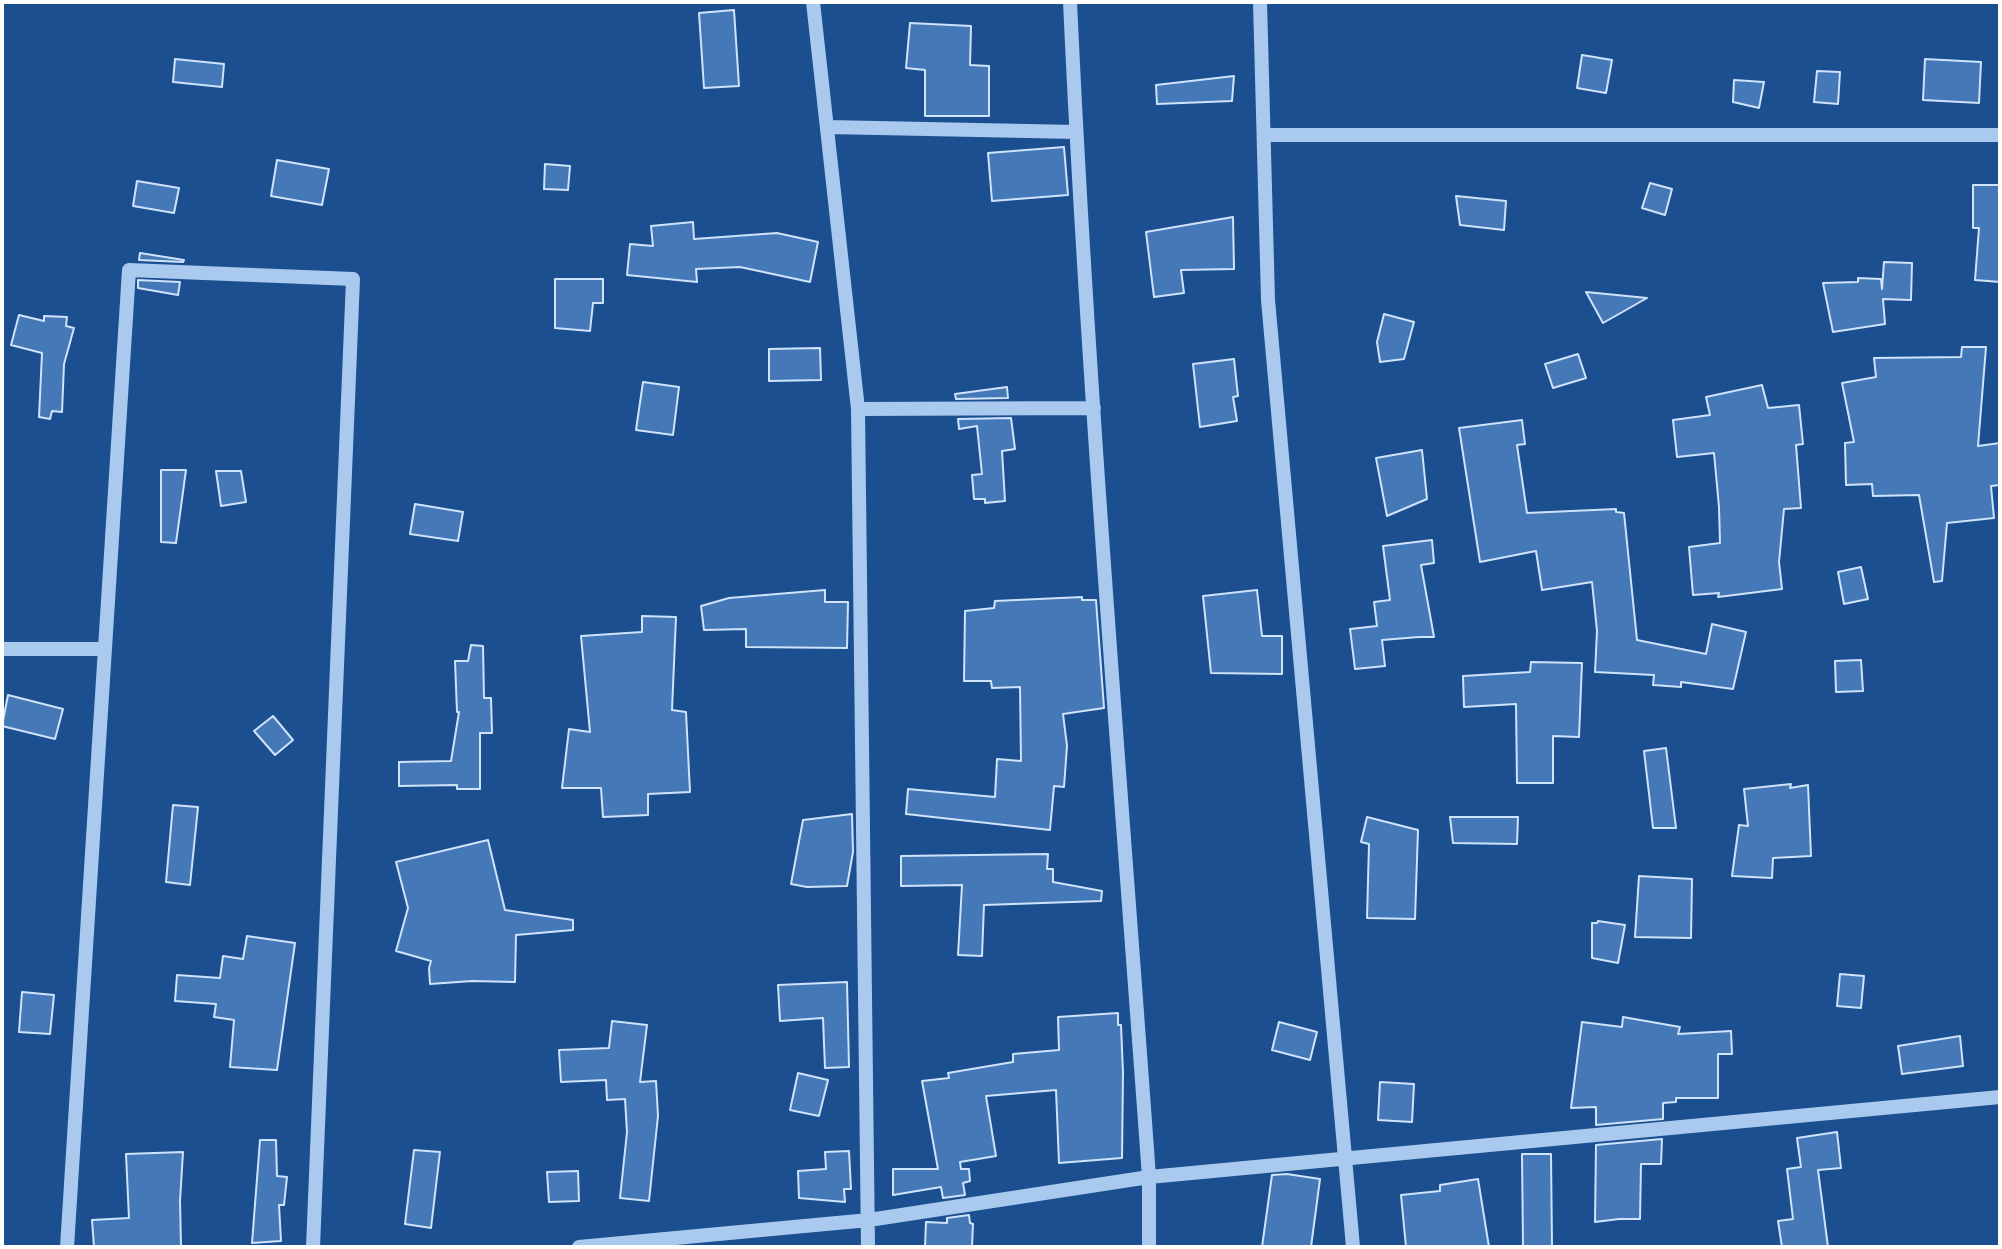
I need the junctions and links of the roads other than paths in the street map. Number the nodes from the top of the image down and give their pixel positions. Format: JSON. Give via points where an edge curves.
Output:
{"nodes":[{"id":1,"x":813,"y":2,"type":"edge"},
{"id":2,"x":1070,"y":2,"type":"edge"},
{"id":3,"x":1260,"y":2,"type":"edge"},
{"id":4,"x":827,"y":127,"type":"junction"},
{"id":5,"x":1076,"y":132,"type":"junction"},
{"id":6,"x":1264,"y":135,"type":"junction"},
{"id":7,"x":2000,"y":135,"type":"edge"},
{"id":8,"x":1094,"y":408,"type":"junction"},
{"id":9,"x":858,"y":409,"type":"junction"},
{"id":10,"x":2,"y":649,"type":"edge"},
{"id":11,"x":105,"y":649,"type":"junction"},
{"id":12,"x":2000,"y":1097,"type":"edge"},
{"id":13,"x":1345,"y":1158,"type":"junction"},
{"id":14,"x":1149,"y":1177,"type":"junction"},
{"id":15,"x":869,"y":1220,"type":"junction"},
{"id":16,"x":67,"y":1247,"type":"edge"},
{"id":17,"x":313,"y":1247,"type":"edge"},
{"id":18,"x":579,"y":1247,"type":"edge"},
{"id":19,"x":868,"y":1247,"type":"edge"},
{"id":20,"x":1149,"y":1247,"type":"edge"},
{"id":21,"x":1353,"y":1247,"type":"edge"}],
"edges":[{"from":1,"to":4,"type":"street"},
{"from":2,"to":5,"type":"street"},
{"from":3,"to":6,"type":"street"},
{"from":4,"to":5,"type":"street"},
{"from":4,"to":9,"type":"street"},
{"from":5,"to":8,"type":"street"},
{"from":6,"to":7,"type":"street"},
{"from":6,"to":13,"type":"street","via":[[1268,300]]},
{"from":8,"to":9,"type":"street"},
{"from":8,"to":14,"type":"street"},
{"from":9,"to":15,"type":"street"},
{"from":10,"to":11,"type":"street"},
{"from":11,"to":16,"type":"street"},
{"from":11,"to":17,"type":"street","via":[[129,270],[353,279]]},
{"from":12,"to":13,"type":"street"},
{"from":13,"to":14,"type":"street"},
{"from":13,"to":21,"type":"street"},
{"from":14,"to":15,"type":"street"},
{"from":14,"to":20,"type":"street"},
{"from":15,"to":18,"type":"street"},
{"from":15,"to":19,"type":"street"}]}
